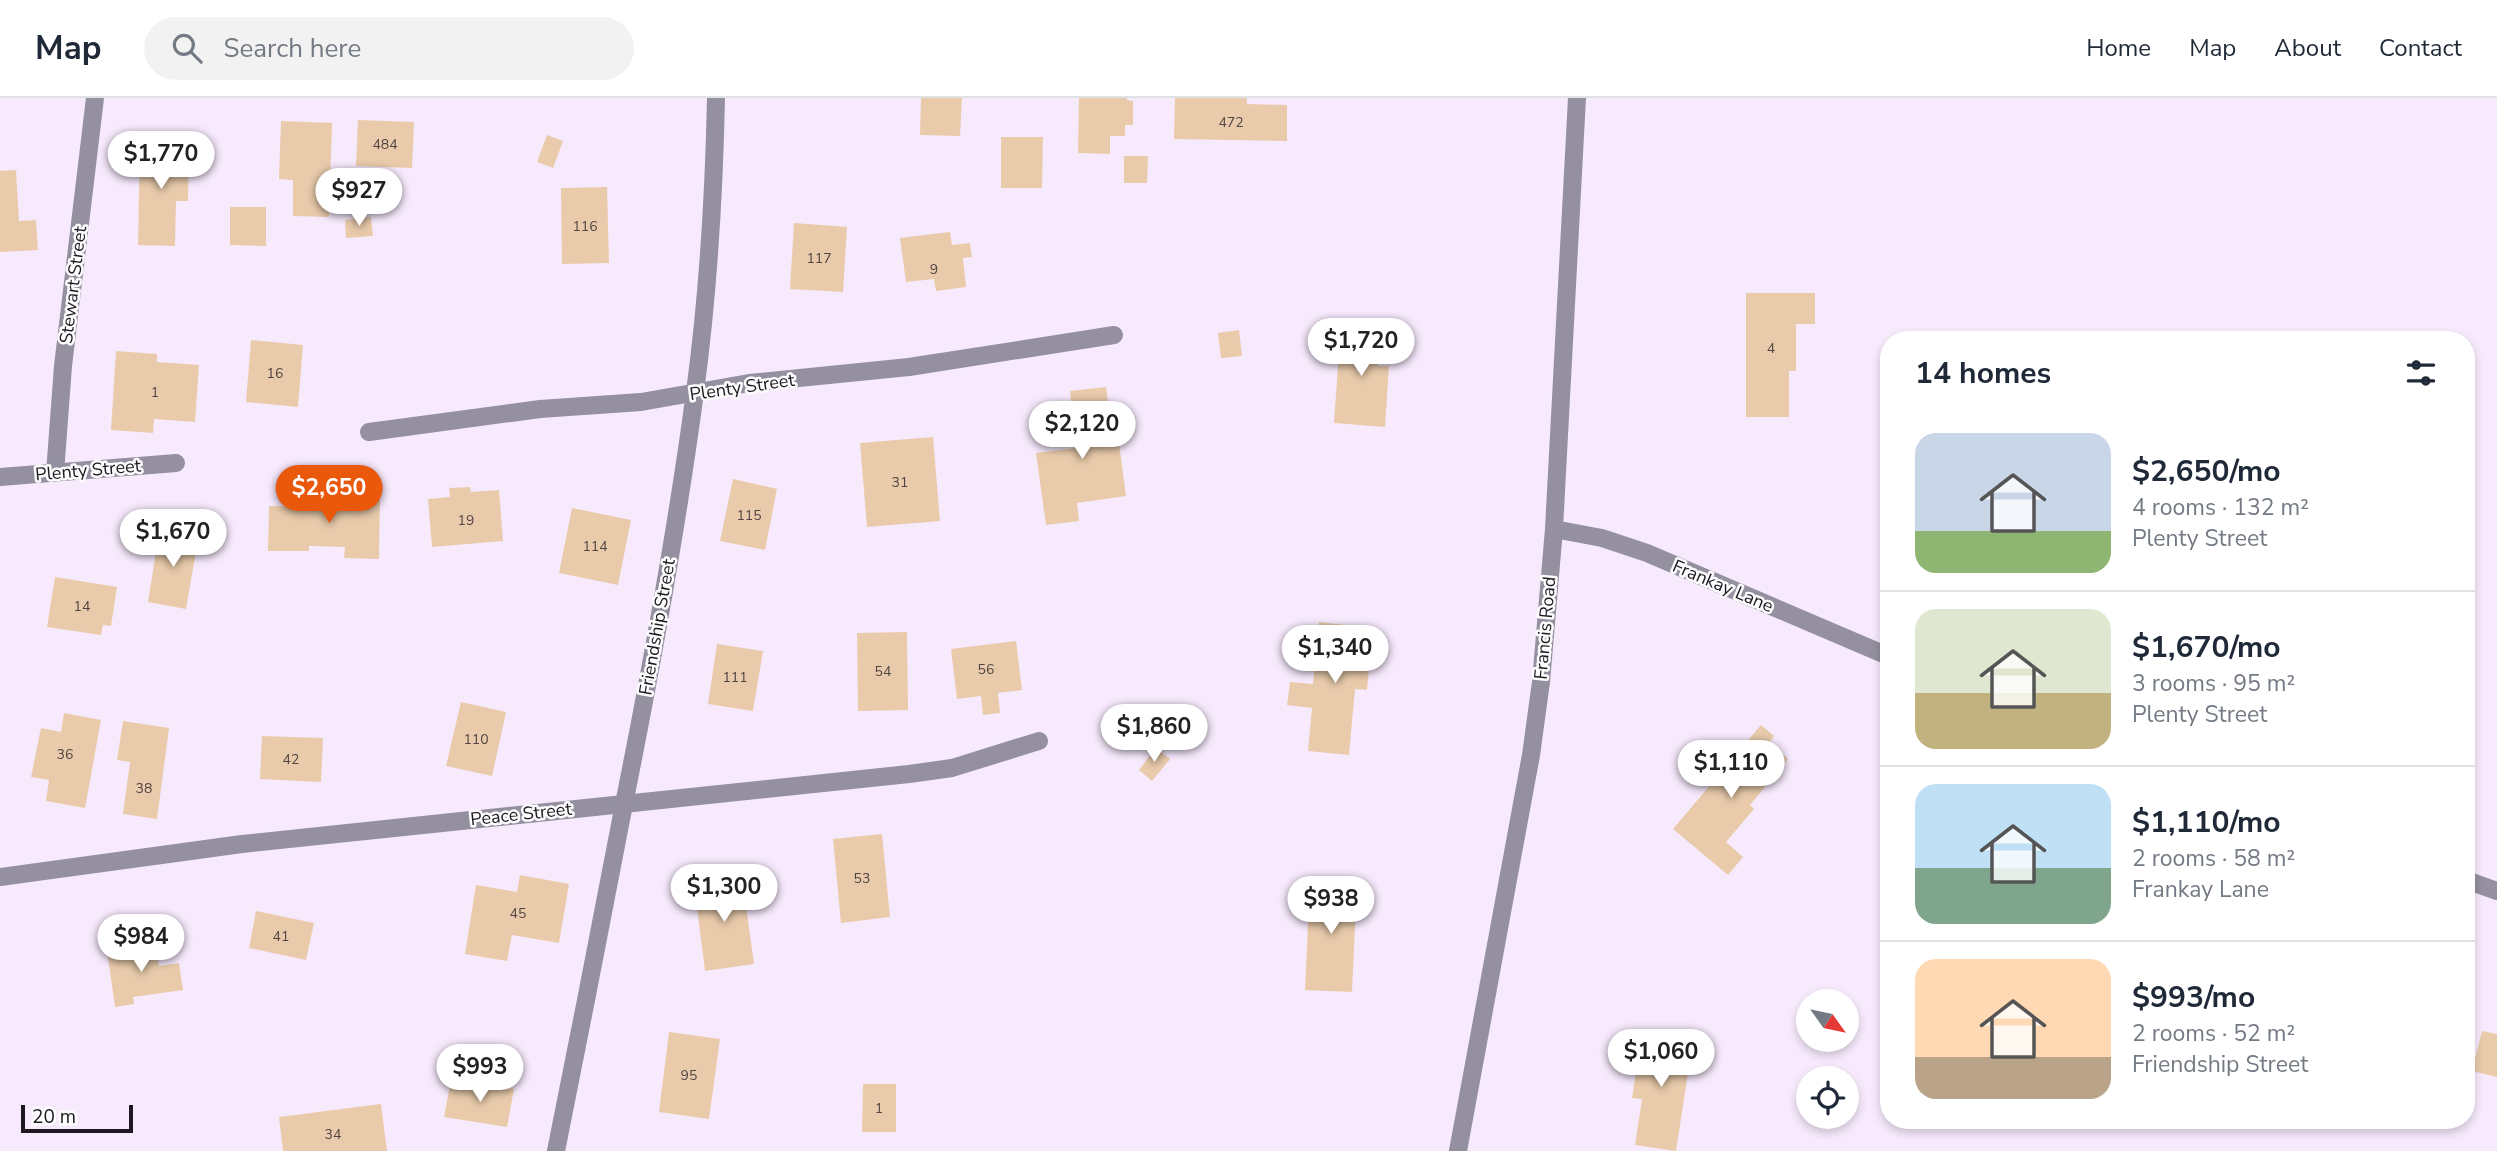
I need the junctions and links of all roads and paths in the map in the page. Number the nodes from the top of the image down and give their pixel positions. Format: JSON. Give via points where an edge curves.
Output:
{"nodes":[{"id":1,"x":95,"y":98,"type":"edge"},
{"id":2,"x":716,"y":98,"type":"edge"},
{"id":3,"x":1577,"y":98,"type":"edge"},
{"id":4,"x":1114,"y":335,"type":"dead end"},
{"id":5,"x":695,"y":393,"type":"junction"},
{"id":6,"x":369,"y":432,"type":"dead end"},
{"id":7,"x":176,"y":463,"type":"dead end"},
{"id":8,"x":55,"y":472,"type":"junction"},
{"id":9,"x":0,"y":477,"type":"edge"},
{"id":10,"x":1554,"y":530,"type":"junction"},
{"id":11,"x":1880,"y":653,"type":"edge"},
{"id":12,"x":1039,"y":741,"type":"dead end"},
{"id":13,"x":624,"y":803,"type":"junction"},
{"id":14,"x":0,"y":877,"type":"edge"},
{"id":15,"x":2475,"y":883,"type":"edge"},
{"id":16,"x":2497,"y":891,"type":"edge"},
{"id":17,"x":556,"y":1151,"type":"edge"},
{"id":18,"x":1458,"y":1151,"type":"edge"}],
"edges":[{"from":1,"to":8,"type":"street","name":"Stewart Street"},
{"from":2,"to":5,"type":"street","name":"Friendship Street","via":[[703,331]]},
{"from":3,"to":10,"type":"street","name":"Francis Road"},
{"from":4,"to":5,"type":"street","name":"Plenty Street","via":[[909,367]]},
{"from":5,"to":6,"type":"street","name":"Plenty Street"},
{"from":5,"to":13,"type":"street","name":"Friendship Street","via":[[662,607]]},
{"from":7,"to":8,"type":"street","name":"Plenty Street"},
{"from":8,"to":9,"type":"street","name":"Plenty Street"},
{"from":10,"to":11,"type":"street","name":"Frankay Lane","via":[[1602,538],[1647,553]]},
{"from":10,"to":18,"type":"street","name":"Francis Road","via":[[1531,755]]},
{"from":12,"to":13,"type":"street","name":"Peace Street","via":[[951,768]]},
{"from":13,"to":14,"type":"street","name":"Peace Street","via":[[242,844]]},
{"from":13,"to":17,"type":"street","name":"Friendship Street"},
{"from":15,"to":16,"type":"street"}]}
